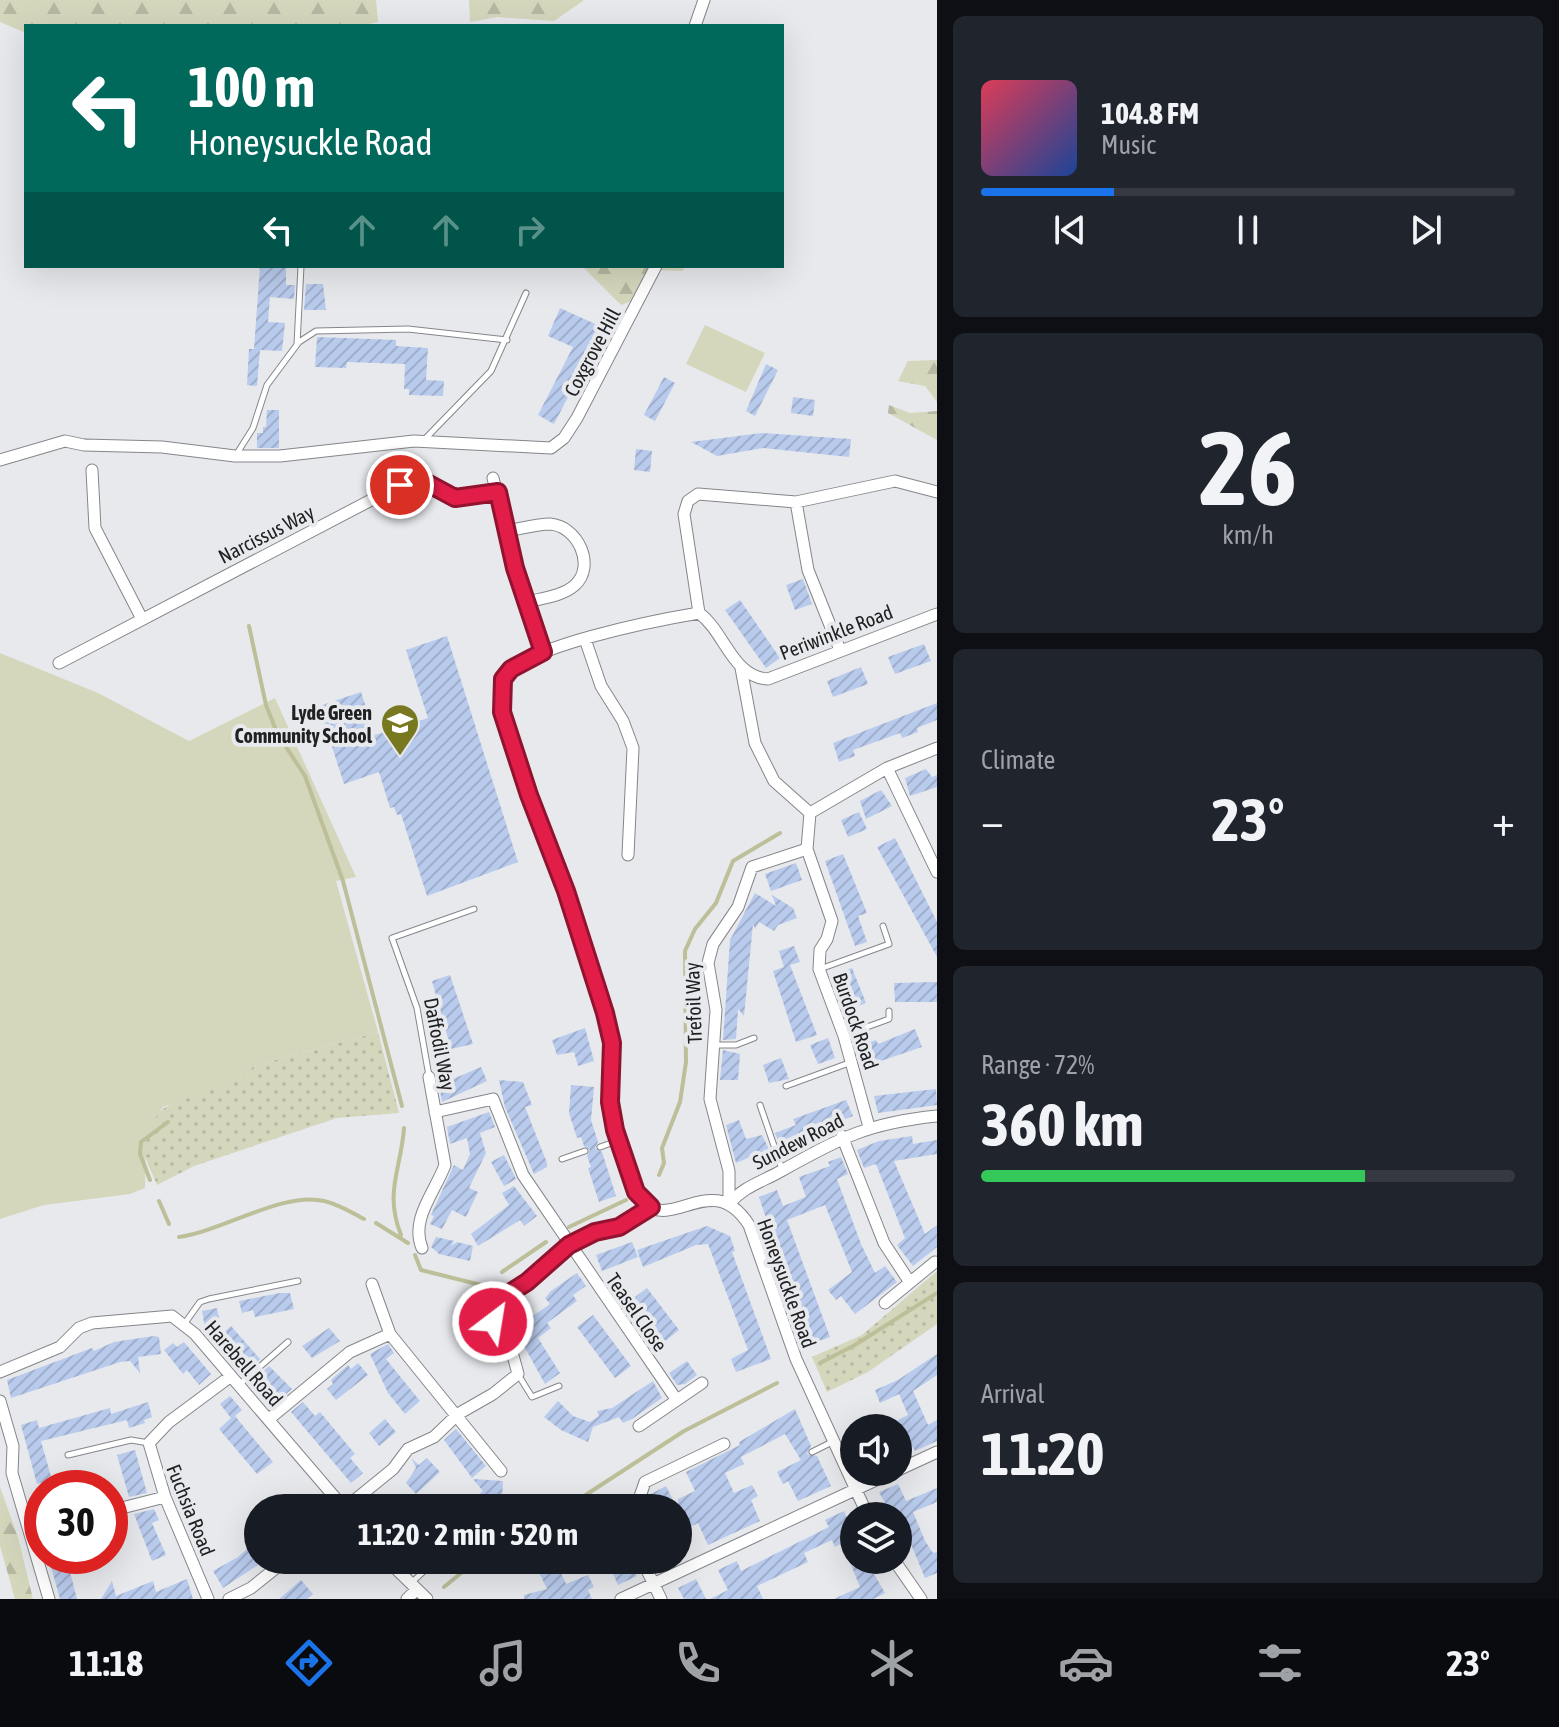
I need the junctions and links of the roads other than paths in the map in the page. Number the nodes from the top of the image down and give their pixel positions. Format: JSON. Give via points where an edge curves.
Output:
{"nodes":[{"id":1,"x":704,"y":0,"type":"edge"},
{"id":2,"x":696,"y":24,"type":"edge"},
{"id":3,"x":301,"y":268,"type":"edge"},
{"id":4,"x":655,"y":268,"type":"edge"},
{"id":5,"x":526,"y":293,"type":"dead end"},
{"id":6,"x":507,"y":340,"type":"junction"},
{"id":7,"x":297,"y":345,"type":"junction"},
{"id":8,"x":423,"y":441,"type":"junction"},
{"id":9,"x":235,"y":456,"type":"junction"},
{"id":10,"x":0,"y":459,"type":"edge"},
{"id":11,"x":92,"y":470,"type":"dead end"},
{"id":12,"x":493,"y":478,"type":"dead end"},
{"id":13,"x":498,"y":492,"type":"junction"},
{"id":14,"x":937,"y":492,"type":"edge"},
{"id":15,"x":796,"y":502,"type":"junction"},
{"id":16,"x":507,"y":531,"type":"junction"},
{"id":17,"x":528,"y":602,"type":"junction"},
{"id":18,"x":699,"y":613,"type":"junction"},
{"id":19,"x":937,"y":614,"type":"edge"},
{"id":20,"x":142,"y":619,"type":"junction"},
{"id":21,"x":585,"y":639,"type":"junction"},
{"id":22,"x":840,"y":650,"type":"junction"},
{"id":23,"x":543,"y":652,"type":"junction"},
{"id":24,"x":59,"y":663,"type":"dead end"},
{"id":25,"x":741,"y":668,"type":"junction"},
{"id":26,"x":937,"y":748,"type":"edge"},
{"id":27,"x":887,"y":768,"type":"junction"},
{"id":28,"x":810,"y":813,"type":"junction"},
{"id":29,"x":807,"y":849,"type":"junction"},
{"id":30,"x":628,"y":855,"type":"dead end"},
{"id":31,"x":937,"y":872,"type":"edge"},
{"id":32,"x":474,"y":909,"type":"dead end"},
{"id":33,"x":883,"y":926,"type":"dead end"},
{"id":34,"x":819,"y":969,"type":"junction"},
{"id":35,"x":889,"y":1011,"type":"dead end"},
{"id":36,"x":844,"y":1036,"type":"junction"},
{"id":37,"x":754,"y":1038,"type":"dead end"},
{"id":38,"x":713,"y":1045,"type":"junction"},
{"id":39,"x":852,"y":1062,"type":"junction"},
{"id":40,"x":429,"y":1077,"type":"joint"},
{"id":41,"x":786,"y":1086,"type":"dead end"},
{"id":42,"x":760,"y":1105,"type":"dead end"},
{"id":43,"x":435,"y":1112,"type":"junction"},
{"id":44,"x":937,"y":1116,"type":"edge"},
{"id":45,"x":869,"y":1127,"type":"junction"},
{"id":46,"x":842,"y":1136,"type":"junction"},
{"id":47,"x":618,"y":1141,"type":"junction"},
{"id":48,"x":600,"y":1147,"type":"dead end"},
{"id":49,"x":585,"y":1151,"type":"dead end"},
{"id":50,"x":562,"y":1159,"type":"dead end"},
{"id":51,"x":783,"y":1170,"type":"junction"},
{"id":52,"x":729,"y":1204,"type":"junction"},
{"id":53,"x":651,"y":1207,"type":"junction"},
{"id":54,"x":569,"y":1245,"type":"junction"},
{"id":55,"x":422,"y":1248,"type":"dead end"},
{"id":56,"x":935,"y":1262,"type":"edge"},
{"id":57,"x":298,"y":1281,"type":"dead end"},
{"id":58,"x":909,"y":1281,"type":"junction"},
{"id":59,"x":372,"y":1284,"type":"dead end"},
{"id":60,"x":885,"y":1303,"type":"dead end"},
{"id":61,"x":185,"y":1323,"type":"junction"},
{"id":62,"x":390,"y":1334,"type":"junction"},
{"id":63,"x":288,"y":1342,"type":"dead end"},
{"id":64,"x":0,"y":1372,"type":"edge"},
{"id":65,"x":518,"y":1374,"type":"junction"},
{"id":66,"x":235,"y":1380,"type":"junction"},
{"id":67,"x":702,"y":1383,"type":"dead end"},
{"id":68,"x":559,"y":1386,"type":"dead end"},
{"id":69,"x":676,"y":1399,"type":"junction"},
{"id":70,"x":0,"y":1401,"type":"edge"},
{"id":71,"x":458,"y":1414,"type":"junction"},
{"id":72,"x":269,"y":1419,"type":"junction"},
{"id":73,"x":639,"y":1426,"type":"dead end"},
{"id":74,"x":833,"y":1442,"type":"junction"},
{"id":75,"x":149,"y":1443,"type":"junction"},
{"id":76,"x":724,"y":1444,"type":"dead end"},
{"id":77,"x":812,"y":1452,"type":"dead end"},
{"id":78,"x":937,"y":1452,"type":"edge"},
{"id":79,"x":68,"y":1455,"type":"dead end"},
{"id":80,"x":912,"y":1464,"type":"edge"},
{"id":81,"x":501,"y":1471,"type":"dead end"},
{"id":82,"x":860,"y":1486,"type":"edge"},
{"id":83,"x":855,"y":1488,"type":"junction"},
{"id":84,"x":332,"y":1494,"type":"edge"},
{"id":85,"x":362,"y":1494,"type":"edge"},
{"id":86,"x":641,"y":1494,"type":"edge"},
{"id":87,"x":165,"y":1497,"type":"junction"},
{"id":88,"x":862,"y":1502,"type":"edge"},
{"id":89,"x":128,"y":1506,"type":"edge"},
{"id":90,"x":24,"y":1514,"type":"edge"},
{"id":91,"x":42,"y":1574,"type":"edge"},
{"id":92,"x":268,"y":1574,"type":"edge"},
{"id":93,"x":398,"y":1574,"type":"edge"},
{"id":94,"x":425,"y":1574,"type":"edge"},
{"id":95,"x":649,"y":1574,"type":"edge"},
{"id":96,"x":904,"y":1574,"type":"edge"},
{"id":97,"x":654,"y":1584,"type":"junction"},
{"id":98,"x":411,"y":1591,"type":"edge"},
{"id":99,"x":49,"y":1599,"type":"edge"},
{"id":100,"x":208,"y":1599,"type":"edge"},
{"id":101,"x":229,"y":1599,"type":"edge"},
{"id":102,"x":427,"y":1599,"type":"edge"},
{"id":103,"x":621,"y":1599,"type":"edge"},
{"id":104,"x":661,"y":1599,"type":"edge"},
{"id":105,"x":921,"y":1599,"type":"edge"}],
"edges":[{"from":1,"to":2,"type":"street"},
{"from":3,"to":7,"type":"lane"},
{"from":4,"to":8,"type":"street","name":"Coxgrove Hill","via":[[577,418],[551,448]]},
{"from":5,"to":6,"type":"lane"},
{"from":6,"to":7,"type":"lane","via":[[353,328],[316,331]]},
{"from":6,"to":8,"type":"lane","via":[[491,371]]},
{"from":7,"to":9,"type":"lane","via":[[267,385],[253,428]]},
{"from":8,"to":9,"type":"street"},
{"from":9,"to":10,"type":"street","via":[[65,441]]},
{"from":11,"to":20,"type":"street","via":[[95,528]]},
{"from":12,"to":13,"type":"street"},
{"from":13,"to":16,"type":"street"},
{"from":13,"to":20,"type":"street","name":"Narcissus Way","via":[[455,498],[429,484],[400,485]]},
{"from":14,"to":15,"type":"street","via":[[895,481]]},
{"from":15,"to":18,"type":"street","via":[[715,493],[688,501],[685,531]]},
{"from":15,"to":22,"type":"street","via":[[808,570]]},
{"from":16,"to":17,"type":"street"},
{"from":16,"to":17,"type":"street","via":[[560,526],[570,531],[582,551],[578,583]]},
{"from":17,"to":23,"type":"street"},
{"from":18,"to":21,"type":"street"},
{"from":18,"to":25,"type":"street"},
{"from":19,"to":22,"type":"street","name":"Periwinkle Road"},
{"from":20,"to":24,"type":"street","name":"Narcissus Way"},
{"from":21,"to":23,"type":"street"},
{"from":21,"to":30,"type":"street","via":[[601,686],[633,748]]},
{"from":22,"to":25,"type":"street","name":"Periwinkle Road","via":[[768,679]]},
{"from":23,"to":47,"type":"street","via":[[503,679],[502,712],[605,1013],[612,1043],[610,1102]]},
{"from":25,"to":28,"type":"street","via":[[761,755],[774,781]]},
{"from":26,"to":27,"type":"street"},
{"from":27,"to":28,"type":"street"},
{"from":27,"to":31,"type":"street"},
{"from":28,"to":29,"type":"street","name":"Burdock Road"},
{"from":29,"to":34,"type":"street","name":"Burdock Road","via":[[832,921],[820,950]]},
{"from":29,"to":38,"type":"street","name":"Trefoil Way","via":[[752,867],[738,907],[713,944],[708,963],[716,1010]]},
{"from":32,"to":40,"type":"lane","name":"Daffodil Way","via":[[392,938],[417,1008]]},
{"from":33,"to":34,"type":"lane","via":[[889,944]]},
{"from":34,"to":36,"type":"street","name":"Burdock Road"},
{"from":35,"to":36,"type":"lane","via":[[889,1019]]},
{"from":36,"to":39,"type":"street","name":"Burdock Road"},
{"from":37,"to":38,"type":"lane"},
{"from":38,"to":52,"type":"street","name":"Trefoil Way","via":[[710,1099],[729,1171]]},
{"from":39,"to":41,"type":"lane"},
{"from":39,"to":45,"type":"street","name":"Burdock Road"},
{"from":40,"to":43,"type":"street","name":"Daffodil Way"},
{"from":42,"to":51,"type":"lane"},
{"from":43,"to":54,"type":"street","name":"Daffodil Way","via":[[493,1099],[523,1175]]},
{"from":43,"to":55,"type":"street","name":"Daffodil Way","via":[[445,1165],[428,1193],[416,1234]]},
{"from":44,"to":45,"type":"street","name":"Sundew Road"},
{"from":45,"to":46,"type":"street","name":"Sundew Road"},
{"from":46,"to":51,"type":"street","name":"Sundew Road"},
{"from":46,"to":58,"type":"street","via":[[884,1243]]},
{"from":47,"to":48,"type":"lane"},
{"from":47,"to":53,"type":"street","via":[[636,1192]]},
{"from":49,"to":50,"type":"lane"},
{"from":51,"to":52,"type":"street","name":"Sundew Road","via":[[748,1186]]},
{"from":52,"to":53,"type":"street","via":[[707,1199],[666,1210]]},
{"from":52,"to":74,"type":"street","name":"Honeysuckle Road","via":[[749,1225],[796,1359]]},
{"from":53,"to":54,"type":"street","via":[[619,1227]]},
{"from":54,"to":65,"type":"street","via":[[491,1311]]},
{"from":54,"to":69,"type":"street","name":"Teasel Close"},
{"from":56,"to":58,"type":"street"},
{"from":57,"to":61,"type":"lane","via":[[200,1302]]},
{"from":58,"to":60,"type":"street"},
{"from":59,"to":62,"type":"street"},
{"from":61,"to":64,"type":"street","name":"Harebell Road","via":[[172,1316],[152,1316],[92,1323],[60,1347]]},
{"from":61,"to":66,"type":"street","name":"Harebell Road"},
{"from":62,"to":71,"type":"street"},
{"from":62,"to":72,"type":"street","via":[[350,1352]]},
{"from":63,"to":66,"type":"lane"},
{"from":65,"to":68,"type":"lane","via":[[532,1397]]},
{"from":65,"to":71,"type":"street"},
{"from":66,"to":72,"type":"street","name":"Harebell Road"},
{"from":66,"to":75,"type":"street","name":"Fuchsia Road","via":[[169,1422]]},
{"from":67,"to":69,"type":"street"},
{"from":69,"to":73,"type":"street"},
{"from":70,"to":90,"type":"street","via":[[10,1427],[12,1473]]},
{"from":71,"to":81,"type":"street"},
{"from":71,"to":85,"type":"street","via":[[434,1437],[408,1449]]},
{"from":72,"to":84,"type":"street","name":"Harebell Road"},
{"from":74,"to":77,"type":"lane"},
{"from":74,"to":83,"type":"street","name":"Honeysuckle Road"},
{"from":75,"to":79,"type":"lane","via":[[131,1440]]},
{"from":75,"to":87,"type":"street","name":"Fuchsia Road"},
{"from":76,"to":86,"type":"street","via":[[645,1482]]},
{"from":78,"to":80,"type":"street"},
{"from":82,"to":83,"type":"street"},
{"from":83,"to":88,"type":"street","name":"Honeysuckle Road"},
{"from":83,"to":97,"type":"street"},
{"from":87,"to":89,"type":"street"},
{"from":87,"to":100,"type":"street","name":"Fuchsia Road"},
{"from":91,"to":99,"type":"street"},
{"from":92,"to":101,"type":"street"},
{"from":93,"to":98,"type":"street"},
{"from":94,"to":98,"type":"lane"},
{"from":95,"to":97,"type":"street"},
{"from":96,"to":105,"type":"street"},
{"from":97,"to":103,"type":"street"},
{"from":97,"to":104,"type":"street"},
{"from":98,"to":102,"type":"street"}]}
